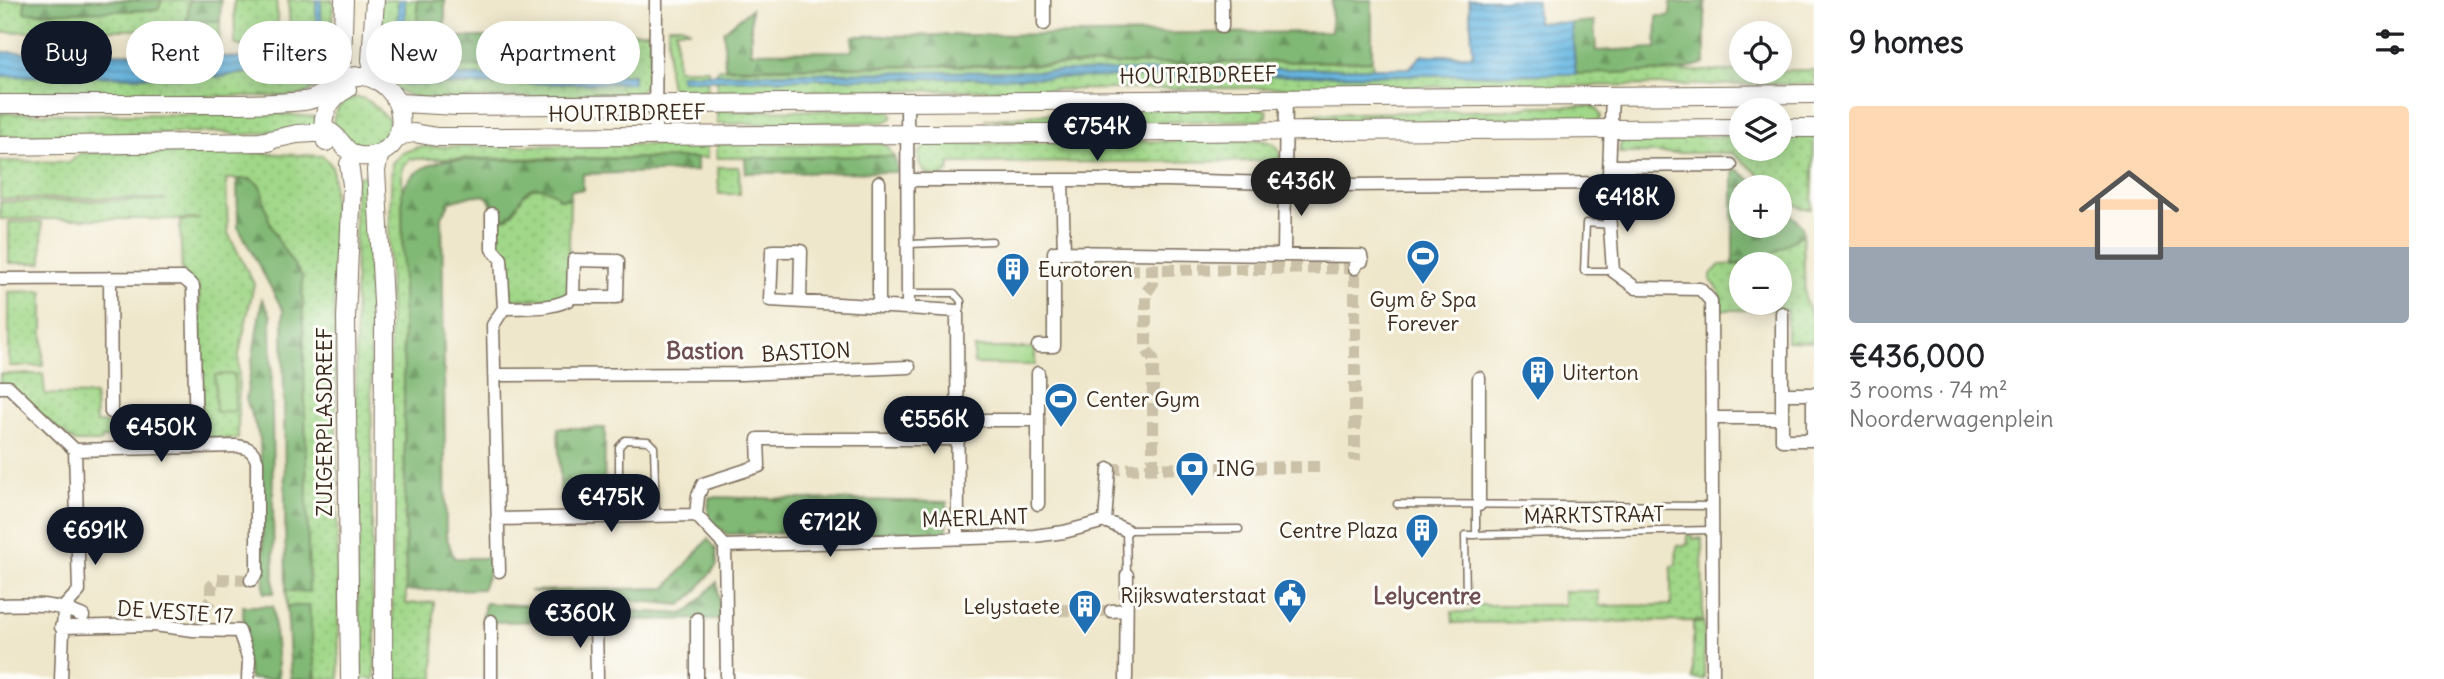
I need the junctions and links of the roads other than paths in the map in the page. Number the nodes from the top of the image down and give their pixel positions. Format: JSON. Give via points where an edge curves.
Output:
{"nodes":[{"id":1,"x":344,"y":0,"type":"edge"},
{"id":2,"x":375,"y":0,"type":"edge"},
{"id":3,"x":656,"y":0,"type":"edge"},
{"id":4,"x":1044,"y":0,"type":"edge"},
{"id":5,"x":1222,"y":0,"type":"edge"},
{"id":6,"x":345,"y":21,"type":"edge"},
{"id":7,"x":374,"y":21,"type":"edge"},
{"id":8,"x":1044,"y":24,"type":"dead end"},
{"id":9,"x":1222,"y":27,"type":"dead end"},
{"id":10,"x":343,"y":84,"type":"edge"},
{"id":11,"x":346,"y":84,"type":"edge"},
{"id":12,"x":381,"y":84,"type":"edge"},
{"id":13,"x":1814,"y":94,"type":"edge"},
{"id":14,"x":1612,"y":95,"type":"junction"},
{"id":15,"x":1286,"y":97,"type":"junction"},
{"id":16,"x":324,"y":101,"type":"junction"},
{"id":17,"x":907,"y":101,"type":"junction"},
{"id":18,"x":656,"y":103,"type":"junction"},
{"id":19,"x":0,"y":104,"type":"edge"},
{"id":20,"x":398,"y":107,"type":"junction"},
{"id":21,"x":1729,"y":128,"type":"edge"},
{"id":22,"x":1792,"y":128,"type":"edge"},
{"id":23,"x":1814,"y":128,"type":"edge"},
{"id":24,"x":1610,"y":129,"type":"junction"},
{"id":25,"x":1285,"y":131,"type":"junction"},
{"id":26,"x":908,"y":134,"type":"junction"},
{"id":27,"x":655,"y":136,"type":"junction"},
{"id":28,"x":326,"y":138,"type":"junction"},
{"id":29,"x":0,"y":146,"type":"edge"},
{"id":30,"x":387,"y":152,"type":"junction"},
{"id":31,"x":349,"y":164,"type":"junction"},
{"id":32,"x":1731,"y":165,"type":"dead end"},
{"id":33,"x":1610,"y":166,"type":"junction"},
{"id":34,"x":908,"y":180,"type":"junction"},
{"id":35,"x":1062,"y":180,"type":"junction"},
{"id":36,"x":879,"y":182,"type":"dead end"},
{"id":37,"x":1285,"y":182,"type":"junction"},
{"id":38,"x":1609,"y":183,"type":"junction"},
{"id":39,"x":492,"y":214,"type":"dead end"},
{"id":40,"x":1610,"y":225,"type":"junction"},
{"id":41,"x":992,"y":241,"type":"dead end"},
{"id":42,"x":908,"y":244,"type":"junction"},
{"id":43,"x":1064,"y":252,"type":"junction"},
{"id":44,"x":1087,"y":252,"type":"junction"},
{"id":45,"x":1284,"y":254,"type":"junction"},
{"id":46,"x":1355,"y":268,"type":"dead end"},
{"id":47,"x":1086,"y":271,"type":"dead end"},
{"id":48,"x":1614,"y":271,"type":"junction"},
{"id":49,"x":110,"y":278,"type":"junction"},
{"id":50,"x":0,"y":279,"type":"edge"},
{"id":51,"x":908,"y":293,"type":"junction"},
{"id":52,"x":573,"y":297,"type":"junction"},
{"id":53,"x":800,"y":301,"type":"junction"},
{"id":54,"x":879,"y":307,"type":"junction"},
{"id":55,"x":504,"y":308,"type":"junction"},
{"id":56,"x":908,"y":309,"type":"junction"},
{"id":57,"x":959,"y":309,"type":"junction"},
{"id":58,"x":1782,"y":315,"type":"edge"},
{"id":59,"x":1038,"y":346,"type":"dead end"},
{"id":60,"x":909,"y":367,"type":"dead end"},
{"id":61,"x":1038,"y":373,"type":"dead end"},
{"id":62,"x":494,"y":375,"type":"junction"},
{"id":63,"x":1479,"y":378,"type":"dead end"},
{"id":64,"x":0,"y":387,"type":"edge"},
{"id":65,"x":1782,"y":394,"type":"junction"},
{"id":66,"x":111,"y":412,"type":"dead end"},
{"id":67,"x":1713,"y":418,"type":"junction"},
{"id":68,"x":1782,"y":418,"type":"junction"},
{"id":69,"x":959,"y":420,"type":"junction"},
{"id":70,"x":1038,"y":420,"type":"junction"},
{"id":71,"x":959,"y":439,"type":"junction"},
{"id":72,"x":1813,"y":440,"type":"edge"},
{"id":73,"x":196,"y":447,"type":"junction"},
{"id":74,"x":75,"y":450,"type":"junction"},
{"id":75,"x":1109,"y":469,"type":"dead end"},
{"id":76,"x":1038,"y":504,"type":"dead end"},
{"id":77,"x":1396,"y":504,"type":"dead end"},
{"id":78,"x":1477,"y":505,"type":"junction"},
{"id":79,"x":1712,"y":506,"type":"junction"},
{"id":80,"x":696,"y":515,"type":"junction"},
{"id":81,"x":656,"y":516,"type":"junction"},
{"id":82,"x":619,"y":517,"type":"junction"},
{"id":83,"x":498,"y":519,"type":"junction"},
{"id":84,"x":1105,"y":521,"type":"junction"},
{"id":85,"x":1240,"y":529,"type":"dead end"},
{"id":86,"x":1126,"y":530,"type":"junction"},
{"id":87,"x":1712,"y":530,"type":"junction"},
{"id":88,"x":1476,"y":535,"type":"junction"},
{"id":89,"x":958,"y":538,"type":"junction"},
{"id":90,"x":725,"y":547,"type":"junction"},
{"id":91,"x":499,"y":571,"type":"dead end"},
{"id":92,"x":1127,"y":575,"type":"joint"},
{"id":93,"x":251,"y":580,"type":"dead end"},
{"id":94,"x":1466,"y":598,"type":"dead end"},
{"id":95,"x":0,"y":605,"type":"edge"},
{"id":96,"x":64,"y":607,"type":"junction"},
{"id":97,"x":1126,"y":610,"type":"junction"},
{"id":98,"x":1111,"y":611,"type":"tunnel mouth"},
{"id":99,"x":83,"y":616,"type":"dead end"},
{"id":100,"x":697,"y":619,"type":"dead end"},
{"id":101,"x":491,"y":621,"type":"dead end"},
{"id":102,"x":596,"y":621,"type":"dead end"},
{"id":103,"x":61,"y":627,"type":"junction"},
{"id":104,"x":61,"y":679,"type":"edge"},
{"id":105,"x":248,"y":679,"type":"edge"},
{"id":106,"x":350,"y":679,"type":"edge"},
{"id":107,"x":383,"y":679,"type":"edge"},
{"id":108,"x":491,"y":679,"type":"edge"},
{"id":109,"x":597,"y":679,"type":"edge"},
{"id":110,"x":697,"y":679,"type":"edge"},
{"id":111,"x":727,"y":679,"type":"edge"},
{"id":112,"x":1126,"y":679,"type":"edge"},
{"id":113,"x":1713,"y":679,"type":"edge"}],
"edges":[{"from":1,"to":6,"type":"main road"},
{"from":2,"to":7,"type":"main road"},
{"from":3,"to":18,"type":"street"},
{"from":4,"to":8,"type":"street"},
{"from":5,"to":9,"type":"street"},
{"from":10,"to":16,"type":"main road"},
{"from":11,"to":20,"type":"main road","via":[[368,89],[390,109]]},
{"from":12,"to":20,"type":"main road"},
{"from":13,"to":14,"type":"main road","name":"HOUTRIBDREEF"},
{"from":14,"to":15,"type":"main road","name":"HOUTRIBDREEF"},
{"from":14,"to":24,"type":"street"},
{"from":15,"to":17,"type":"main road","name":"HOUTRIBDREEF"},
{"from":15,"to":25,"type":"street"},
{"from":16,"to":19,"type":"main road"},
{"from":16,"to":28,"type":"main road"},
{"from":17,"to":18,"type":"main road","name":"HOUTRIBDREEF"},
{"from":17,"to":26,"type":"street"},
{"from":18,"to":20,"type":"main road","name":"HOUTRIBDREEF","via":[[401,103]]},
{"from":18,"to":27,"type":"street"},
{"from":20,"to":30,"type":"main road","via":[[399,128]]},
{"from":21,"to":24,"type":"main road","name":"HOUTRIBDREEF"},
{"from":22,"to":23,"type":"main road"},
{"from":24,"to":25,"type":"main road","name":"HOUTRIBDREEF"},
{"from":24,"to":33,"type":"street"},
{"from":25,"to":26,"type":"main road","name":"HOUTRIBDREEF"},
{"from":25,"to":37,"type":"street"},
{"from":26,"to":27,"type":"main road","name":"HOUTRIBDREEF"},
{"from":26,"to":34,"type":"street"},
{"from":27,"to":30,"type":"main road","name":"HOUTRIBDREEF","via":[[437,137]]},
{"from":28,"to":29,"type":"main road","via":[[296,134],[260,142]]},
{"from":28,"to":30,"type":"main road","via":[[335,134],[345,149],[356,154]]},
{"from":28,"to":31,"type":"main road","via":[[337,156]]},
{"from":30,"to":31,"type":"main road","via":[[363,167]]},
{"from":30,"to":107,"type":"main road"},
{"from":31,"to":106,"type":"main road","name":"ZUIGERPLASDREEF"},
{"from":32,"to":33,"type":"street"},
{"from":33,"to":38,"type":"street"},
{"from":34,"to":35,"type":"street"},
{"from":34,"to":42,"type":"street"},
{"from":35,"to":37,"type":"street"},
{"from":35,"to":43,"type":"street"},
{"from":36,"to":54,"type":"street"},
{"from":37,"to":38,"type":"street"},
{"from":37,"to":45,"type":"street"},
{"from":38,"to":40,"type":"street"},
{"from":39,"to":55,"type":"street","via":[[492,249],[502,259]]},
{"from":40,"to":48,"type":"street"},
{"from":40,"to":48,"type":"lane","via":[[1586,223],[1584,271]]},
{"from":41,"to":42,"type":"lane"},
{"from":42,"to":51,"type":"street"},
{"from":43,"to":44,"type":"street"},
{"from":43,"to":59,"type":"street","via":[[1054,251],[1054,346]]},
{"from":44,"to":45,"type":"street"},
{"from":44,"to":47,"type":"street"},
{"from":45,"to":46,"type":"street","via":[[1362,256]]},
{"from":48,"to":67,"type":"street","via":[[1636,288],[1700,289],[1711,301]]},
{"from":49,"to":50,"type":"street"},
{"from":49,"to":66,"type":"street"},
{"from":49,"to":73,"type":"street","via":[[183,278],[193,286]]},
{"from":51,"to":56,"type":"street"},
{"from":51,"to":57,"type":"lane","via":[[954,293],[961,301]]},
{"from":52,"to":52,"type":"street","via":[[617,298],[618,261],[574,260]]},
{"from":52,"to":55,"type":"street","via":[[546,306]]},
{"from":53,"to":53,"type":"street","via":[[770,300],[772,251],[802,251]]},
{"from":53,"to":54,"type":"street"},
{"from":54,"to":56,"type":"street"},
{"from":55,"to":62,"type":"street","via":[[493,325]]},
{"from":56,"to":57,"type":"street"},
{"from":57,"to":69,"type":"street"},
{"from":58,"to":65,"type":"street"},
{"from":60,"to":62,"type":"street","name":"BASTION","via":[[742,374]]},
{"from":61,"to":70,"type":"street"},
{"from":62,"to":83,"type":"street"},
{"from":63,"to":78,"type":"street"},
{"from":64,"to":74,"type":"street","via":[[9,387]]},
{"from":65,"to":68,"type":"street"},
{"from":65,"to":72,"type":"street","via":[[1813,394]]},
{"from":67,"to":68,"type":"street"},
{"from":67,"to":79,"type":"street"},
{"from":68,"to":72,"type":"street","via":[[1782,440]]},
{"from":69,"to":70,"type":"street"},
{"from":69,"to":71,"type":"street"},
{"from":70,"to":76,"type":"street"},
{"from":71,"to":80,"type":"street","via":[[758,439],[759,466],[703,484]]},
{"from":71,"to":89,"type":"street"},
{"from":73,"to":74,"type":"street"},
{"from":73,"to":93,"type":"street","via":[[253,451],[257,461],[257,573]]},
{"from":74,"to":96,"type":"street","via":[[79,591]]},
{"from":75,"to":84,"type":"street"},
{"from":77,"to":78,"type":"lane","name":"MARKTSTRAAT"},
{"from":78,"to":79,"type":"lane","name":"MARKTSTRAAT"},
{"from":78,"to":88,"type":"lane"},
{"from":79,"to":87,"type":"street"},
{"from":80,"to":81,"type":"street"},
{"from":80,"to":90,"type":"street"},
{"from":81,"to":82,"type":"street"},
{"from":81,"to":82,"type":"lane","via":[[654,447],[648,441],[625,440],[619,447]]},
{"from":82,"to":83,"type":"street"},
{"from":83,"to":91,"type":"street"},
{"from":84,"to":86,"type":"street"},
{"from":84,"to":89,"type":"street","name":"MAERLANT","via":[[1034,536]]},
{"from":85,"to":86,"type":"lane"},
{"from":86,"to":92,"type":"lane"},
{"from":87,"to":88,"type":"lane","name":"MARKTSTRAAT"},
{"from":87,"to":113,"type":"street"},
{"from":88,"to":94,"type":"lane","via":[[1465,535]]},
{"from":89,"to":90,"type":"street","name":"MAERLANT"},
{"from":90,"to":111,"type":"street"},
{"from":92,"to":97,"type":"street"},
{"from":95,"to":96,"type":"street"},
{"from":96,"to":99,"type":"street"},
{"from":96,"to":103,"type":"street"},
{"from":97,"to":98,"type":"street"},
{"from":97,"to":112,"type":"street"},
{"from":100,"to":110,"type":"street"},
{"from":101,"to":108,"type":"street"},
{"from":102,"to":109,"type":"street"},
{"from":103,"to":104,"type":"street"},
{"from":103,"to":105,"type":"street","name":"DE VESTE 17","via":[[154,625],[239,631],[249,660]]}]}
